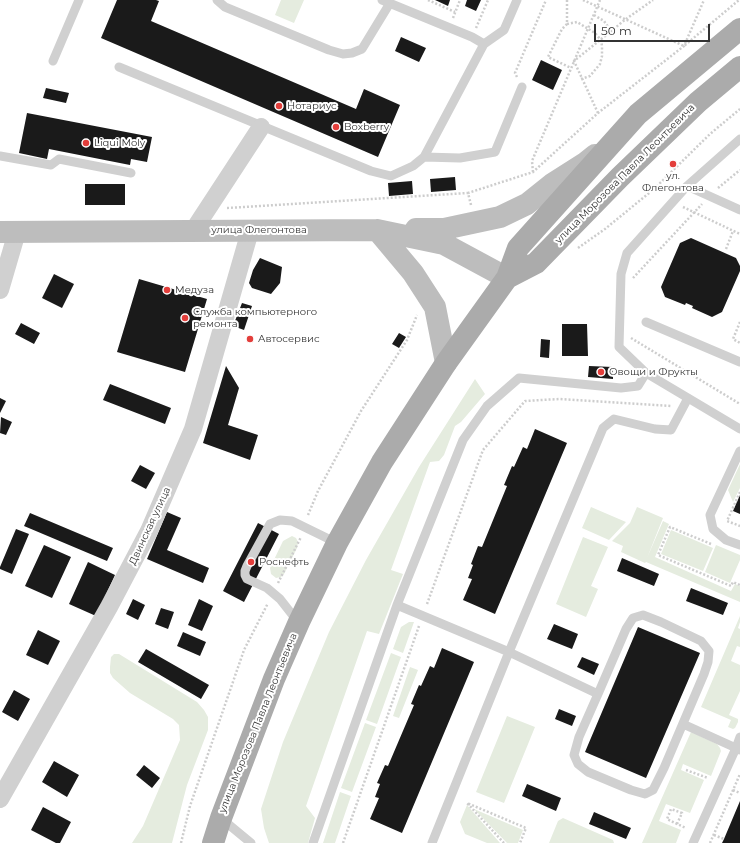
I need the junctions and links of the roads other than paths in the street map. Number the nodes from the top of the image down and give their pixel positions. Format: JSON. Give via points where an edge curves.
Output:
{"nodes":[{"id":1,"x":79,"y":0,"type":"edge"},
{"id":2,"x":217,"y":0,"type":"edge"},
{"id":3,"x":517,"y":0,"type":"edge"},
{"id":4,"x":386,"y":2,"type":"edge"},
{"id":5,"x":740,"y":29,"type":"edge"},
{"id":6,"x":484,"y":44,"type":"junction"},
{"id":7,"x":53,"y":61,"type":"dead end"},
{"id":8,"x":119,"y":67,"type":"dead end"},
{"id":9,"x":740,"y":67,"type":"edge"},
{"id":10,"x":522,"y":87,"type":"road end"},
{"id":11,"x":261,"y":127,"type":"junction"},
{"id":12,"x":621,"y":132,"type":"junction"},
{"id":13,"x":740,"y":139,"type":"edge"},
{"id":14,"x":0,"y":156,"type":"edge"},
{"id":15,"x":424,"y":158,"type":"junction"},
{"id":16,"x":131,"y":173,"type":"dead end"},
{"id":17,"x":687,"y":186,"type":"junction"},
{"id":18,"x":740,"y":210,"type":"edge"},
{"id":19,"x":193,"y":230,"type":"junction"},
{"id":20,"x":377,"y":230,"type":"junction"},
{"id":21,"x":250,"y":231,"type":"junction"},
{"id":22,"x":9,"y":232,"type":"edge"},
{"id":23,"x":507,"y":278,"type":"junction"},
{"id":24,"x":0,"y":290,"type":"edge"},
{"id":25,"x":646,"y":322,"type":"dead end"},
{"id":26,"x":740,"y":362,"type":"edge"},
{"id":27,"x":446,"y":363,"type":"junction"},
{"id":28,"x":646,"y":373,"type":"junction"},
{"id":29,"x":686,"y":402,"type":"junction"},
{"id":30,"x":740,"y":429,"type":"edge"},
{"id":31,"x":740,"y":451,"type":"edge"},
{"id":32,"x":337,"y":543,"type":"junction"},
{"id":33,"x":740,"y":544,"type":"edge"},
{"id":34,"x":397,"y":605,"type":"junction"},
{"id":35,"x":299,"y":622,"type":"junction"},
{"id":36,"x":508,"y":652,"type":"junction"},
{"id":37,"x":598,"y":694,"type":"junction"},
{"id":38,"x":683,"y":724,"type":"junction"},
{"id":39,"x":740,"y":737,"type":"edge"},
{"id":40,"x":738,"y":749,"type":"edge"},
{"id":41,"x":0,"y":799,"type":"edge"},
{"id":42,"x":220,"y":818,"type":"junction"},
{"id":43,"x":213,"y":843,"type":"edge"},
{"id":44,"x":252,"y":843,"type":"edge"},
{"id":45,"x":313,"y":843,"type":"edge"},
{"id":46,"x":432,"y":843,"type":"edge"},
{"id":47,"x":693,"y":843,"type":"edge"}],
"edges":[{"from":1,"to":7,"type":"lane"},
{"from":2,"to":4,"type":"lane","via":[[226,7],[343,54],[362,49]]},
{"from":3,"to":6,"type":"lane","via":[[504,30]]},
{"from":4,"to":6,"type":"lane"},
{"from":5,"to":12,"type":"main road","name":"улица Морозова Павла Леонтьевича","via":[[638,114]]},
{"from":6,"to":15,"type":"lane"},
{"from":8,"to":11,"type":"lane"},
{"from":9,"to":23,"type":"main road","name":"улица Морозова Павла Леонтьевича","via":[[692,107],[536,263]]},
{"from":10,"to":15,"type":"lane","via":[[495,152],[460,158]]},
{"from":11,"to":15,"type":"lane","via":[[371,171],[391,176]]},
{"from":11,"to":19,"type":"street"},
{"from":12,"to":20,"type":"street","via":[[585,163],[527,204],[500,217],[444,229]]},
{"from":12,"to":23,"type":"main road","name":"улица Морозова Павла Леонтьевича","via":[[518,248]]},
{"from":13,"to":17,"type":"lane"},
{"from":14,"to":16,"type":"lane","via":[[51,165],[59,159]]},
{"from":17,"to":18,"type":"lane"},
{"from":17,"to":28,"type":"lane","via":[[627,253],[621,274],[619,347]]},
{"from":19,"to":21,"type":"street","name":"улица Флегонтова"},
{"from":19,"to":22,"type":"street","name":"улица Флегонтова"},
{"from":20,"to":21,"type":"street","name":"улица Флегонтова"},
{"from":20,"to":23,"type":"street","name":"улица Флегонтова","via":[[444,244]]},
{"from":20,"to":27,"type":"street","via":[[413,273],[435,307]]},
{"from":21,"to":41,"type":"street","name":"Двинская улица","via":[[193,429],[149,531]]},
{"from":22,"to":24,"type":"street"},
{"from":23,"to":27,"type":"main road","name":"улица Морозова Павла Леонтьевича"},
{"from":25,"to":26,"type":"lane"},
{"from":27,"to":32,"type":"main road","name":"улица Морозова Павла Леонтьевича","via":[[382,462]]},
{"from":28,"to":29,"type":"lane"},
{"from":28,"to":34,"type":"lane","via":[[638,386],[622,388],[519,378],[487,406],[463,440]]},
{"from":29,"to":30,"type":"lane"},
{"from":29,"to":36,"type":"lane","via":[[671,430],[655,429],[614,419],[603,428]]},
{"from":31,"to":33,"type":"lane","via":[[710,515],[713,529],[726,540]]},
{"from":32,"to":35,"type":"main road","name":"улица Морозова Павла Леонтьевича"},
{"from":32,"to":35,"type":"lane","via":[[303,526],[280,520],[270,524],[247,566],[247,579],[273,593]]},
{"from":34,"to":36,"type":"lane"},
{"from":34,"to":45,"type":"lane"},
{"from":35,"to":42,"type":"main road","name":"улица Морозова Павла Леонтьевича"},
{"from":36,"to":37,"type":"lane"},
{"from":36,"to":46,"type":"lane"},
{"from":37,"to":38,"type":"lane","via":[[574,755],[578,764],[588,772],[631,790],[645,794],[653,790]]},
{"from":37,"to":38,"type":"lane","via":[[626,629],[633,618],[643,615],[701,641],[708,651],[704,674]]},
{"from":38,"to":40,"type":"lane"},
{"from":39,"to":40,"type":"lane"},
{"from":40,"to":47,"type":"lane"},
{"from":42,"to":43,"type":"main road","name":"улица Морозова Павла Леонтьевича"},
{"from":42,"to":44,"type":"lane"}]}
